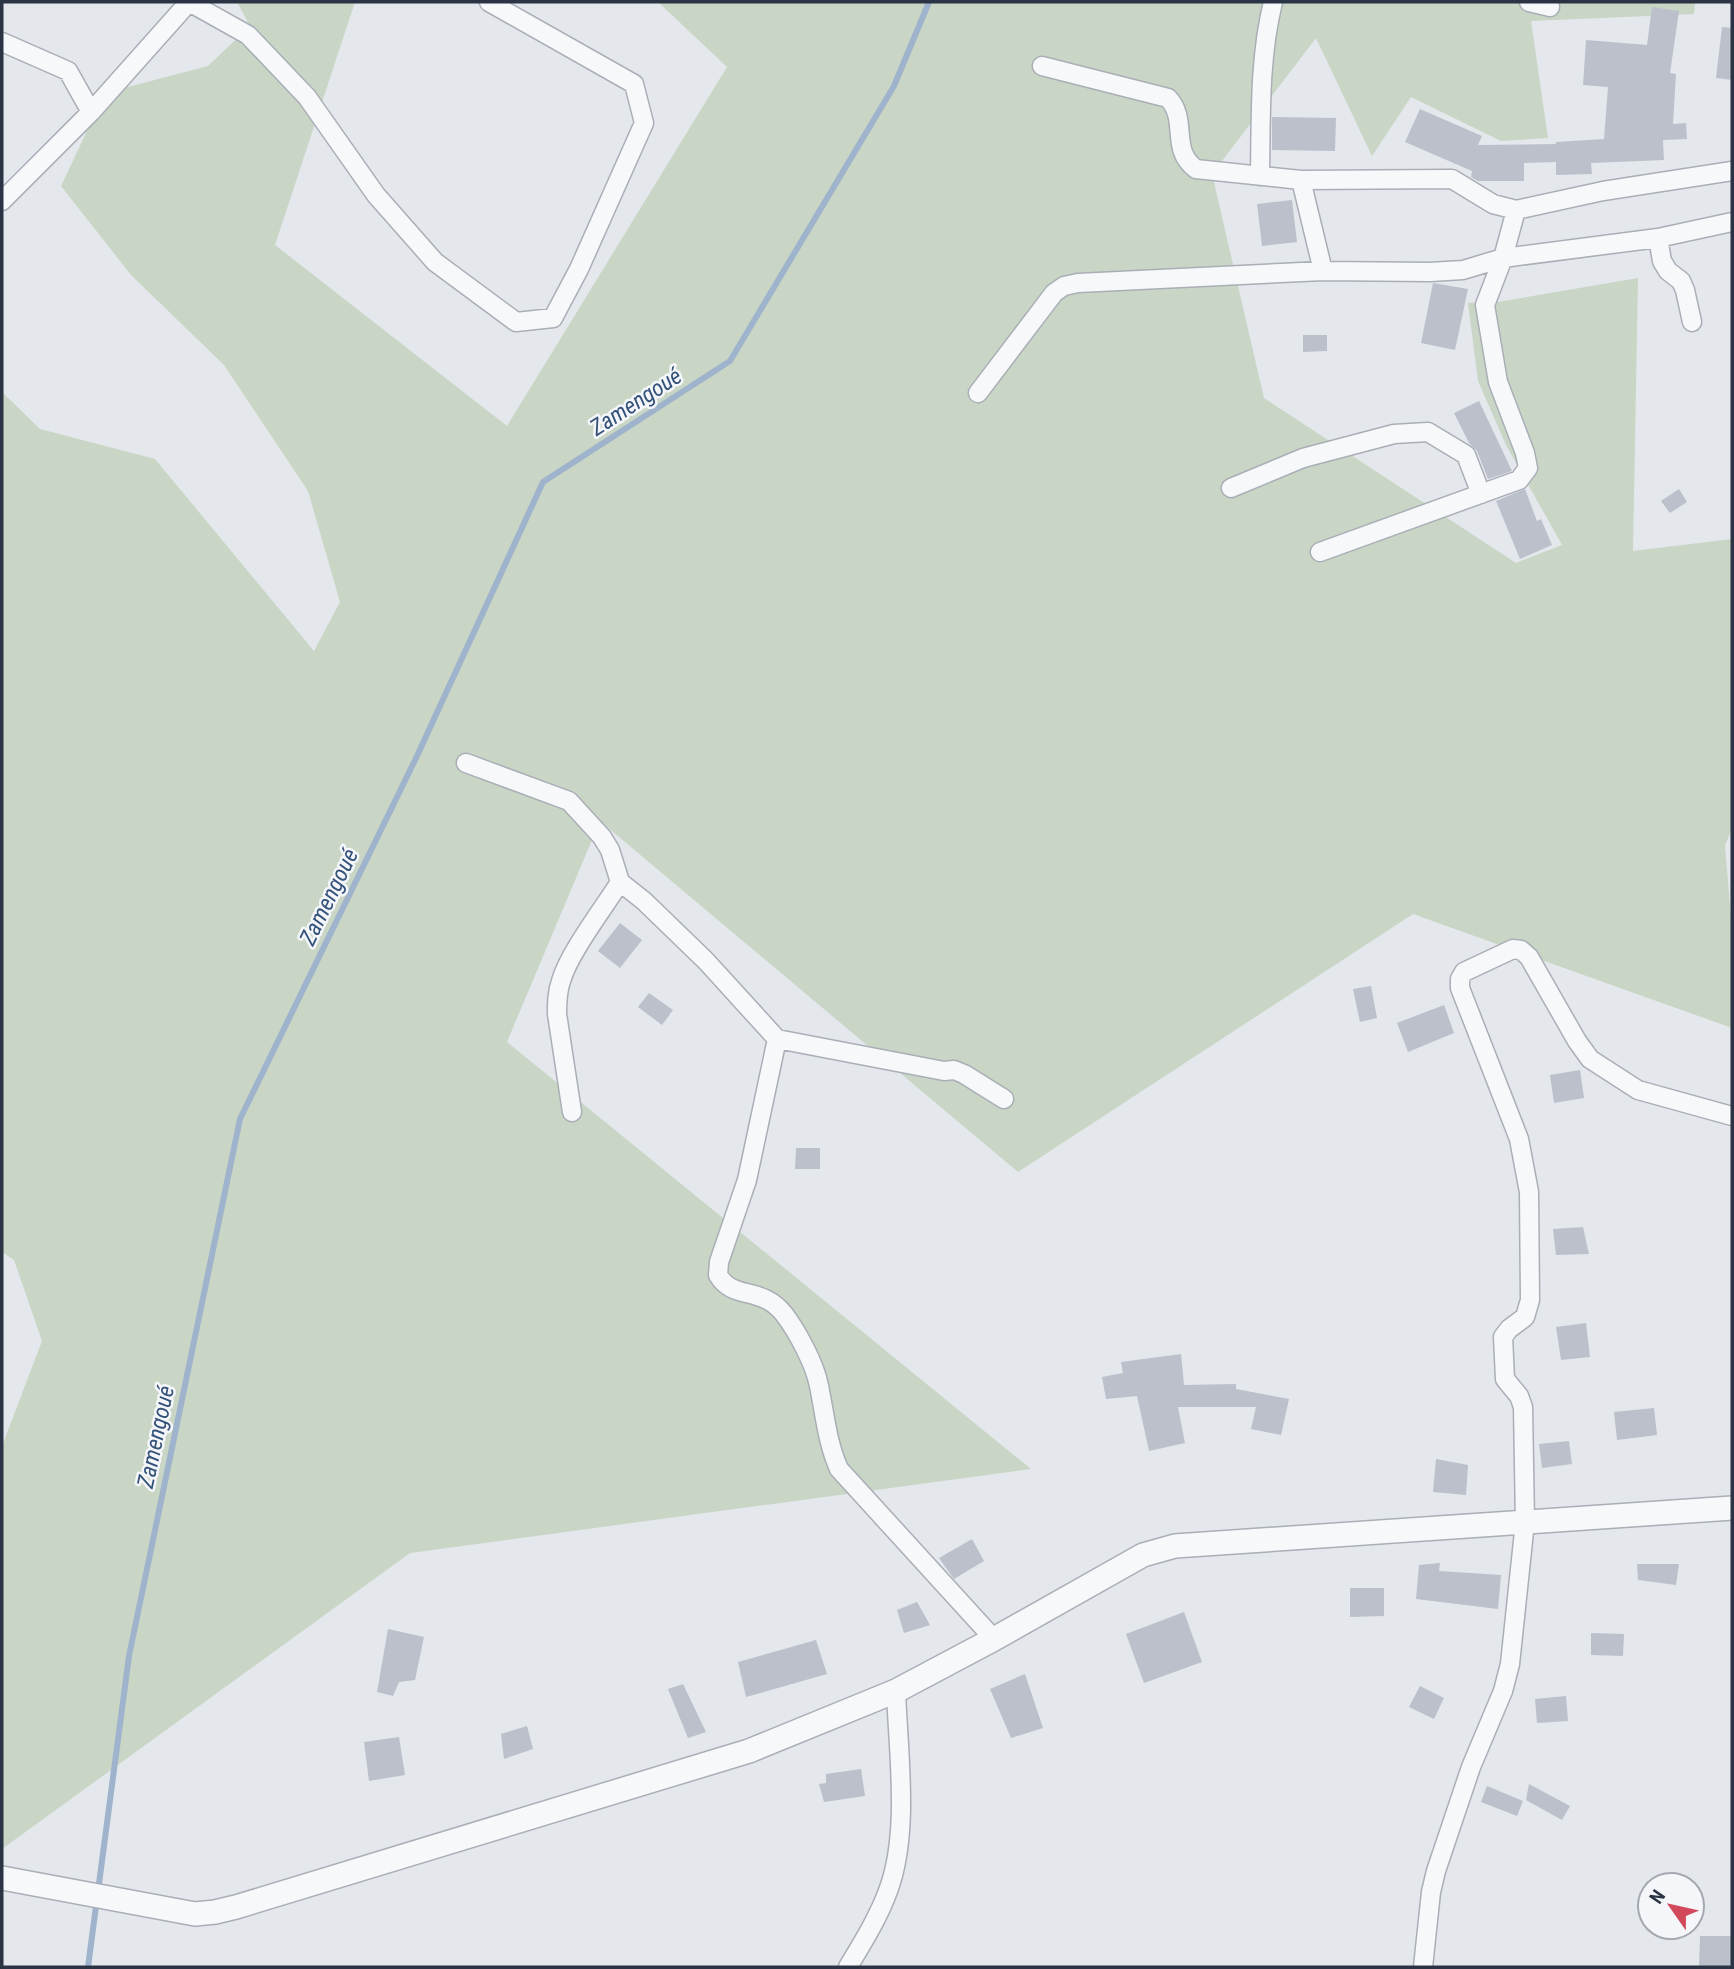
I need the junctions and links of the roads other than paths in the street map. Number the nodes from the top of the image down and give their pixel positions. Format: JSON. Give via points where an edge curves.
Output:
{"nodes":[{"id":1,"x":189,"y":2,"type":"edge"},
{"id":2,"x":489,"y":2,"type":"edge"},
{"id":3,"x":1273,"y":2,"type":"edge"},
{"id":4,"x":1529,"y":2,"type":"edge"},
{"id":5,"x":1550,"y":7,"type":"dead end"},
{"id":6,"x":2,"y":42,"type":"edge"},
{"id":7,"x":1042,"y":66,"type":"dead end"},
{"id":8,"x":92,"y":112,"type":"junction"},
{"id":9,"x":1732,"y":171,"type":"edge"},
{"id":10,"x":1261,"y":176,"type":"junction"},
{"id":11,"x":1301,"y":180,"type":"junction"},
{"id":12,"x":2,"y":201,"type":"edge"},
{"id":13,"x":1516,"y":210,"type":"junction"},
{"id":14,"x":1732,"y":222,"type":"edge"},
{"id":15,"x":1658,"y":238,"type":"junction"},
{"id":16,"x":1503,"y":258,"type":"junction"},
{"id":17,"x":1323,"y":271,"type":"junction"},
{"id":18,"x":1692,"y":322,"type":"dead end"},
{"id":19,"x":978,"y":393,"type":"dead end"},
{"id":20,"x":1231,"y":488,"type":"dead end"},
{"id":21,"x":1481,"y":494,"type":"junction"},
{"id":22,"x":1320,"y":552,"type":"dead end"},
{"id":23,"x":466,"y":763,"type":"dead end"},
{"id":24,"x":620,"y":882,"type":"junction"},
{"id":25,"x":777,"y":1039,"type":"junction"},
{"id":26,"x":1004,"y":1099,"type":"dead end"},
{"id":27,"x":572,"y":1112,"type":"dead end"},
{"id":28,"x":1732,"y":1116,"type":"edge"},
{"id":29,"x":1732,"y":1508,"type":"edge"},
{"id":30,"x":1525,"y":1522,"type":"junction"},
{"id":31,"x":994,"y":1639,"type":"junction"},
{"id":32,"x":895,"y":1690,"type":"junction"},
{"id":33,"x":2,"y":1878,"type":"edge"},
{"id":34,"x":848,"y":1967,"type":"edge"},
{"id":35,"x":1423,"y":1967,"type":"edge"}],
"edges":[{"from":1,"to":2,"type":"street","via":[[248,35],[307,97],[376,195],[435,262],[516,321],[553,318],[644,124],[634,84]]},
{"from":1,"to":8,"type":"street"},
{"from":3,"to":10,"type":"street","via":[[1264,36]]},
{"from":4,"to":5,"type":"street"},
{"from":6,"to":8,"type":"street","via":[[68,71]]},
{"from":7,"to":10,"type":"street","via":[[1168,98],[1176,107],[1187,162],[1196,169]]},
{"from":8,"to":12,"type":"street"},
{"from":9,"to":13,"type":"street"},
{"from":10,"to":11,"type":"street"},
{"from":11,"to":13,"type":"street","via":[[1452,179],[1493,204]]},
{"from":11,"to":17,"type":"street"},
{"from":13,"to":16,"type":"street"},
{"from":14,"to":15,"type":"street"},
{"from":15,"to":16,"type":"street"},
{"from":15,"to":18,"type":"street","via":[[1662,261],[1685,290]]},
{"from":16,"to":17,"type":"street","via":[[1463,270]]},
{"from":16,"to":21,"type":"street","via":[[1485,306],[1486,321],[1498,382],[1528,468],[1520,480]]},
{"from":17,"to":19,"type":"street","via":[[1064,286]]},
{"from":20,"to":21,"type":"street","via":[[1303,458],[1394,434],[1428,432],[1466,455]]},
{"from":21,"to":22,"type":"street"},
{"from":23,"to":24,"type":"street","via":[[569,801],[603,837]]},
{"from":24,"to":25,"type":"street","via":[[706,961]]},
{"from":24,"to":27,"type":"street","via":[[568,964],[557,997]]},
{"from":25,"to":26,"type":"street","via":[[954,1070]]},
{"from":25,"to":31,"type":"street","via":[[747,1180],[718,1275],[729,1289],[767,1297],[781,1310],[819,1382],[828,1443],[839,1469]]},
{"from":28,"to":30,"type":"street","via":[[1638,1090],[1590,1059],[1521,950],[1501,954],[1464,972],[1460,979],[1519,1139],[1529,1192],[1530,1300],[1525,1317],[1503,1337],[1505,1379],[1523,1407]]},
{"from":29,"to":30,"type":"street"},
{"from":30,"to":31,"type":"street","via":[[1175,1546],[1143,1555]]},
{"from":30,"to":35,"type":"street","via":[[1506,1682],[1436,1871]]},
{"from":31,"to":32,"type":"street"},
{"from":32,"to":33,"type":"street","via":[[749,1751],[215,1913],[195,1914]]},
{"from":32,"to":34,"type":"street","via":[[901,1821],[897,1854],[889,1889]]}]}
